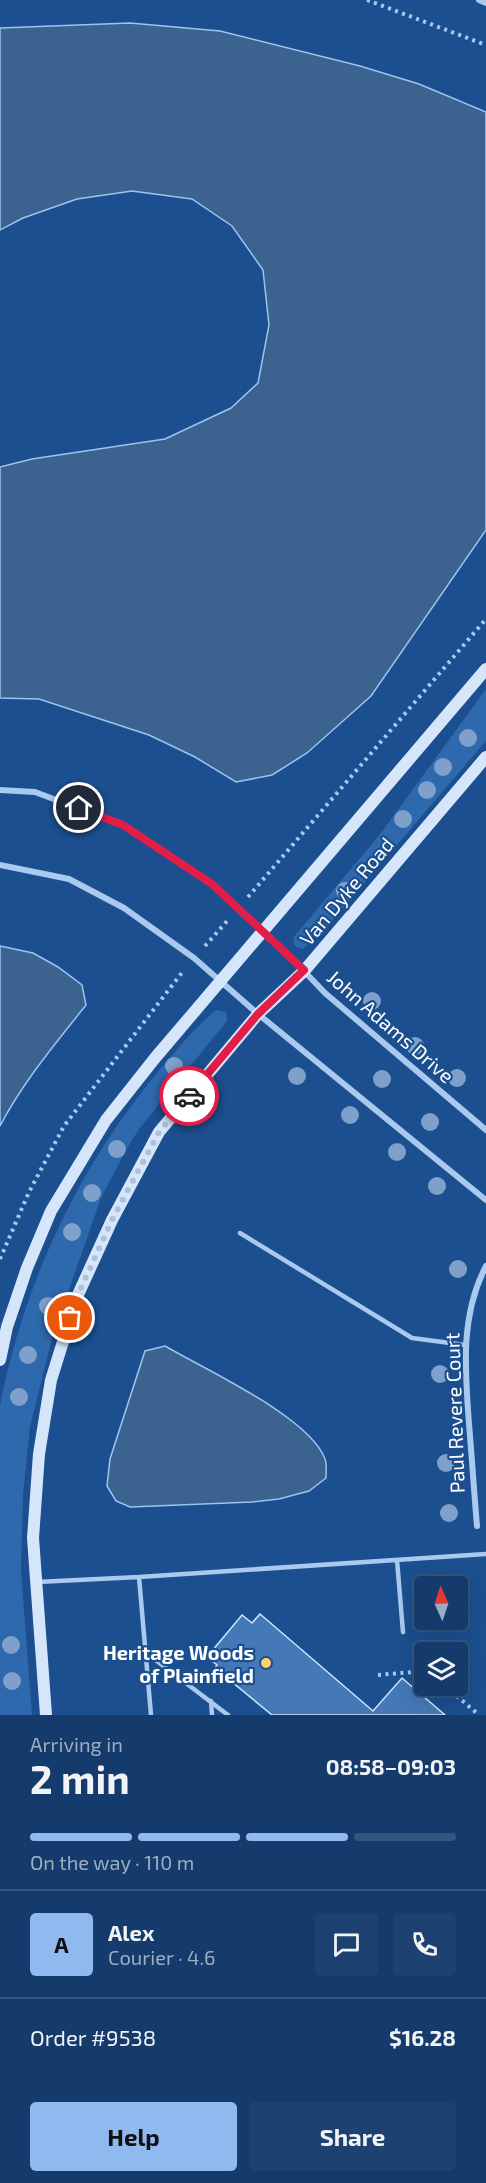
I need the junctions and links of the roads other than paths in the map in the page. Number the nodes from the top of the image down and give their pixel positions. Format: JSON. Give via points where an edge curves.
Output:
{"nodes":[{"id":1,"x":479,"y":0,"type":"edge"},
{"id":2,"x":486,"y":3,"type":"edge"},
{"id":3,"x":486,"y":669,"type":"edge"},
{"id":4,"x":486,"y":757,"type":"edge"},
{"id":5,"x":0,"y":790,"type":"edge"},
{"id":6,"x":0,"y":865,"type":"edge"},
{"id":7,"x":264,"y":932,"type":"junction"},
{"id":8,"x":304,"y":970,"type":"junction"},
{"id":9,"x":221,"y":983,"type":"junction"},
{"id":10,"x":258,"y":1014,"type":"junction"},
{"id":11,"x":486,"y":1130,"type":"edge"},
{"id":12,"x":486,"y":1200,"type":"edge"},
{"id":13,"x":240,"y":1233,"type":"dead end"},
{"id":14,"x":486,"y":1266,"type":"edge"},
{"id":15,"x":465,"y":1345,"type":"junction"},
{"id":16,"x":0,"y":1360,"type":"edge"},
{"id":17,"x":477,"y":1526,"type":"dead end"},
{"id":18,"x":486,"y":1554,"type":"edge"},
{"id":19,"x":397,"y":1560,"type":"junction"},
{"id":20,"x":139,"y":1577,"type":"junction"},
{"id":21,"x":36,"y":1582,"type":"junction"},
{"id":22,"x":403,"y":1632,"type":"dead end"},
{"id":23,"x":145,"y":1652,"type":"junction"},
{"id":24,"x":211,"y":1701,"type":"junction"},
{"id":25,"x":46,"y":1715,"type":"edge"},
{"id":26,"x":151,"y":1715,"type":"edge"},
{"id":27,"x":212,"y":1715,"type":"edge"},
{"id":28,"x":228,"y":1715,"type":"edge"}],
"edges":[{"from":1,"to":2,"type":"street"},
{"from":3,"to":7,"type":"street","name":"Van Dyke Road"},
{"from":4,"to":8,"type":"street","name":"Van Dyke Road"},
{"from":5,"to":7,"type":"street","name":"John Adams Drive","via":[[35,792],[123,825],[212,884]]},
{"from":6,"to":9,"type":"street","via":[[69,879],[124,908],[194,958]]},
{"from":7,"to":8,"type":"street","name":"John Adams Drive"},
{"from":7,"to":9,"type":"street","name":"Van Dyke Road"},
{"from":8,"to":10,"type":"street","name":"Van Dyke Road"},
{"from":8,"to":11,"type":"street","name":"John Adams Drive","via":[[325,993]]},
{"from":9,"to":10,"type":"street"},
{"from":9,"to":16,"type":"street","name":"Van Dyke Road","via":[[106,1120],[51,1211],[27,1268]]},
{"from":10,"to":12,"type":"street"},
{"from":10,"to":21,"type":"street","name":"Van Dyke Road","via":[[159,1132],[77,1297],[51,1380],[39,1454],[33,1538]]},
{"from":13,"to":15,"type":"lane","via":[[412,1338]]},
{"from":14,"to":15,"type":"street","name":"Paul Revere Court","via":[[471,1304]]},
{"from":15,"to":17,"type":"street","name":"Paul Revere Court"},
{"from":18,"to":19,"type":"lane"},
{"from":19,"to":20,"type":"lane"},
{"from":19,"to":22,"type":"lane"},
{"from":20,"to":21,"type":"lane"},
{"from":20,"to":23,"type":"lane"},
{"from":21,"to":25,"type":"street","name":"Van Dyke Road"},
{"from":23,"to":24,"type":"lane"},
{"from":23,"to":26,"type":"lane"},
{"from":24,"to":27,"type":"lane"},
{"from":24,"to":28,"type":"lane"}]}
